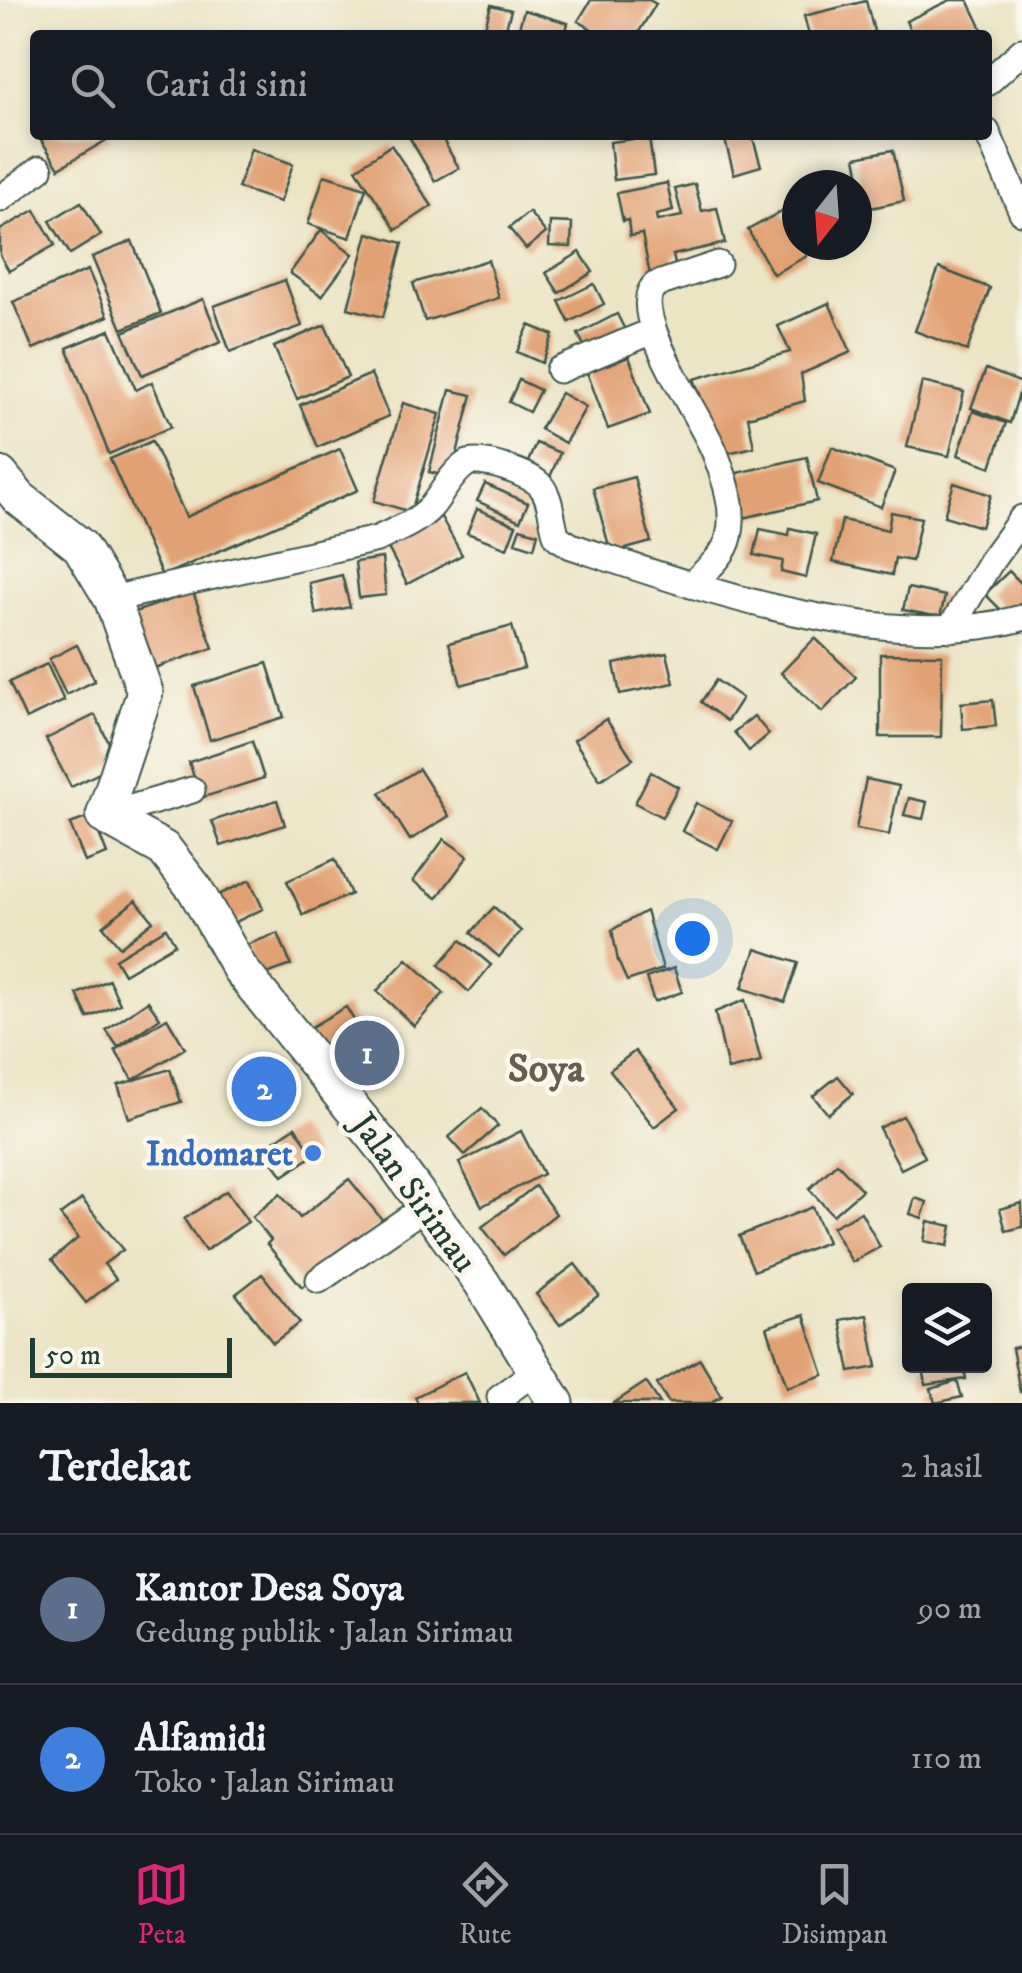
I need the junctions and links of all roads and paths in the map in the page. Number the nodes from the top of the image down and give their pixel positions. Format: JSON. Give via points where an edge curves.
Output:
{"nodes":[{"id":1,"x":1022,"y":51,"type":"edge"},
{"id":2,"x":1002,"y":75,"type":"edge"},
{"id":3,"x":990,"y":140,"type":"edge"},
{"id":4,"x":40,"y":169,"type":"dead end"},
{"id":5,"x":0,"y":198,"type":"edge"},
{"id":6,"x":1022,"y":212,"type":"edge"},
{"id":7,"x":718,"y":264,"type":"dead end"},
{"id":8,"x":652,"y":331,"type":"junction"},
{"id":9,"x":559,"y":370,"type":"dead end"},
{"id":10,"x":0,"y":475,"type":"edge"},
{"id":11,"x":1022,"y":518,"type":"edge"},
{"id":12,"x":691,"y":585,"type":"junction"},
{"id":13,"x":112,"y":599,"type":"junction"},
{"id":14,"x":1022,"y":618,"type":"edge"},
{"id":15,"x":950,"y":629,"type":"junction"},
{"id":16,"x":192,"y":790,"type":"dead end"},
{"id":17,"x":104,"y":816,"type":"junction"},
{"id":18,"x":426,"y":1206,"type":"junction"},
{"id":19,"x":319,"y":1280,"type":"dead end"},
{"id":20,"x":536,"y":1371,"type":"junction"},
{"id":21,"x":503,"y":1403,"type":"edge"},
{"id":22,"x":556,"y":1403,"type":"edge"}],
"edges":[{"from":1,"to":2,"type":"street"},
{"from":3,"to":6,"type":"street"},
{"from":4,"to":5,"type":"street"},
{"from":7,"to":8,"type":"street","via":[[648,292]]},
{"from":8,"to":9,"type":"street"},
{"from":8,"to":12,"type":"street","via":[[714,451],[732,507],[729,540]]},
{"from":10,"to":13,"type":"main road","via":[[18,498],[80,546]]},
{"from":11,"to":15,"type":"street"},
{"from":12,"to":13,"type":"street","via":[[572,546],[557,537],[540,484],[478,460],[468,462],[412,523],[377,539]]},
{"from":12,"to":15,"type":"street","via":[[872,625]]},
{"from":13,"to":17,"type":"main road","via":[[145,692]]},
{"from":14,"to":15,"type":"street"},
{"from":16,"to":17,"type":"street"},
{"from":17,"to":18,"type":"main road","name":"Jalan Sirimau","via":[[164,849],[240,970]]},
{"from":18,"to":19,"type":"street"},
{"from":18,"to":20,"type":"main road","name":"Jalan Sirimau"},
{"from":20,"to":21,"type":"street","via":[[500,1397]]},
{"from":20,"to":22,"type":"main road","name":"Jalan Sirimau"}]}
